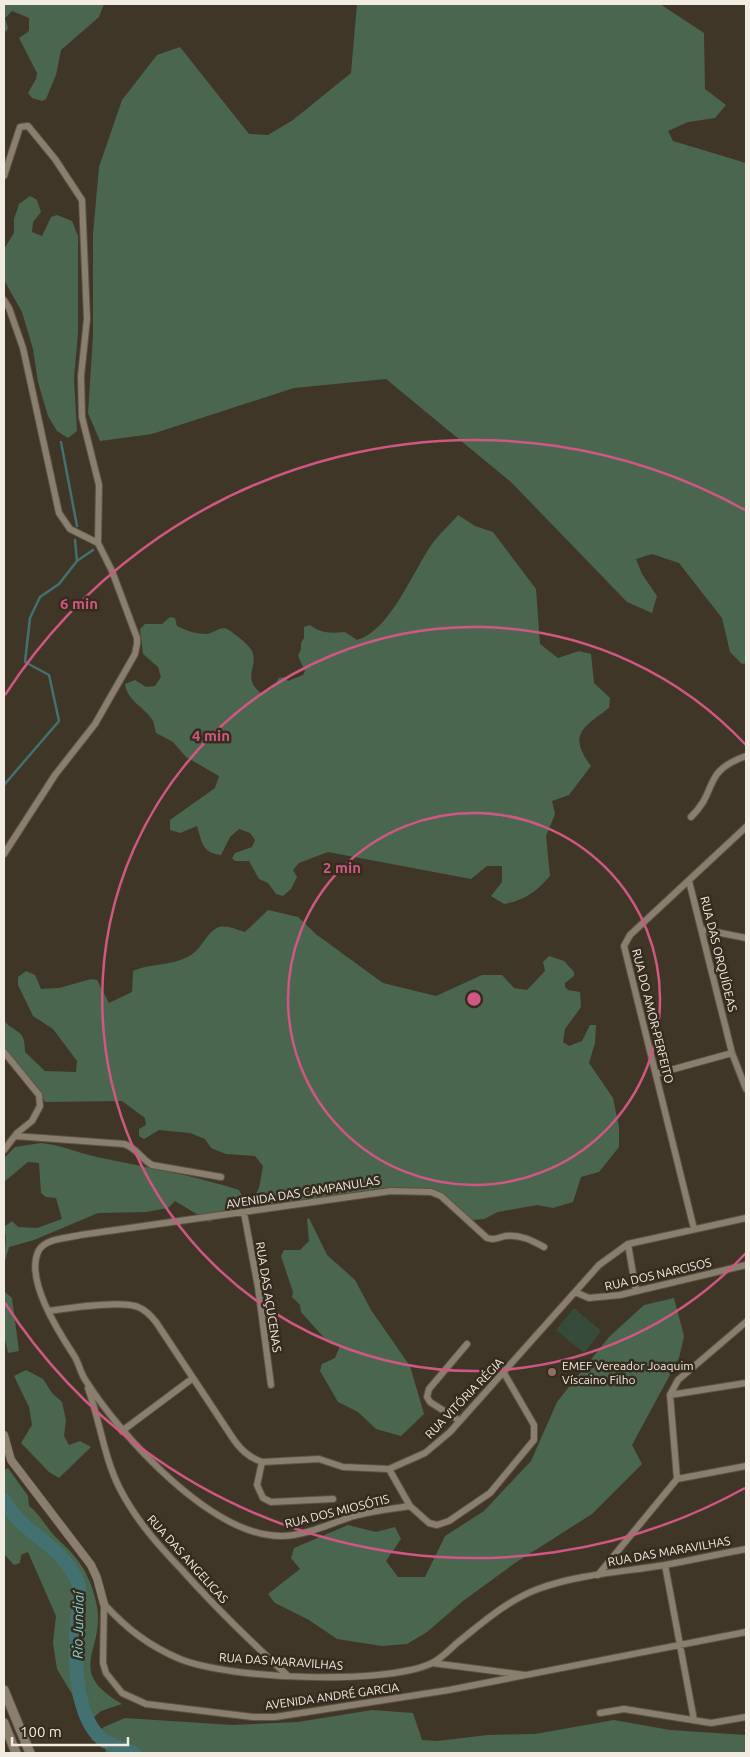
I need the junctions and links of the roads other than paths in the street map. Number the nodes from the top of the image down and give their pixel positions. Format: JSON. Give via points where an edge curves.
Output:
{"nodes":[{"id":1,"x":4,"y":176,"type":"edge"},
{"id":2,"x":4,"y":300,"type":"edge"},
{"id":3,"x":98,"y":543,"type":"junction"},
{"id":4,"x":746,"y":756,"type":"edge"},
{"id":5,"x":691,"y":817,"type":"dead end"},
{"id":6,"x":746,"y":827,"type":"edge"},
{"id":7,"x":746,"y":835,"type":"edge"},
{"id":8,"x":735,"y":836,"type":"junction"},
{"id":9,"x":4,"y":854,"type":"edge"},
{"id":10,"x":689,"y":881,"type":"junction"},
{"id":11,"x":701,"y":929,"type":"junction"},
{"id":12,"x":746,"y":938,"type":"edge"},
{"id":13,"x":4,"y":1052,"type":"edge"},
{"id":14,"x":732,"y":1053,"type":"junction"},
{"id":15,"x":656,"y":1074,"type":"junction"},
{"id":16,"x":746,"y":1089,"type":"edge"},
{"id":17,"x":15,"y":1136,"type":"junction"},
{"id":18,"x":4,"y":1150,"type":"edge"},
{"id":19,"x":221,"y":1177,"type":"dead end"},
{"id":20,"x":244,"y":1213,"type":"junction"},
{"id":21,"x":746,"y":1218,"type":"edge"},
{"id":22,"x":694,"y":1229,"type":"junction"},
{"id":23,"x":47,"y":1242,"type":"joint"},
{"id":24,"x":628,"y":1244,"type":"junction"},
{"id":25,"x":544,"y":1247,"type":"dead end"},
{"id":26,"x":746,"y":1265,"type":"edge"},
{"id":27,"x":636,"y":1291,"type":"junction"},
{"id":28,"x":575,"y":1292,"type":"junction"},
{"id":29,"x":49,"y":1311,"type":"junction"},
{"id":30,"x":746,"y":1322,"type":"edge"},
{"id":31,"x":467,"y":1344,"type":"dead end"},
{"id":32,"x":504,"y":1373,"type":"junction"},
{"id":33,"x":193,"y":1378,"type":"junction"},
{"id":34,"x":84,"y":1380,"type":"junction"},
{"id":35,"x":746,"y":1383,"type":"edge"},
{"id":36,"x":271,"y":1385,"type":"dead end"},
{"id":37,"x":670,"y":1395,"type":"junction"},
{"id":38,"x":460,"y":1422,"type":"junction"},
{"id":39,"x":122,"y":1431,"type":"junction"},
{"id":40,"x":4,"y":1435,"type":"edge"},
{"id":41,"x":11,"y":1460,"type":"junction"},
{"id":42,"x":262,"y":1462,"type":"junction"},
{"id":43,"x":4,"y":1464,"type":"edge"},
{"id":44,"x":746,"y":1466,"type":"edge"},
{"id":45,"x":389,"y":1469,"type":"junction"},
{"id":46,"x":677,"y":1479,"type":"junction"},
{"id":47,"x":333,"y":1499,"type":"dead end"},
{"id":48,"x":410,"y":1506,"type":"junction"},
{"id":49,"x":746,"y":1549,"type":"edge"},
{"id":50,"x":665,"y":1565,"type":"junction"},
{"id":51,"x":598,"y":1575,"type":"junction"},
{"id":52,"x":104,"y":1604,"type":"junction"},
{"id":53,"x":746,"y":1632,"type":"edge"},
{"id":54,"x":680,"y":1645,"type":"junction"},
{"id":55,"x":432,"y":1663,"type":"junction"},
{"id":56,"x":288,"y":1675,"type":"junction"},
{"id":57,"x":531,"y":1675,"type":"junction"},
{"id":58,"x":4,"y":1690,"type":"edge"},
{"id":59,"x":600,"y":1713,"type":"dead end"},
{"id":60,"x":746,"y":1717,"type":"edge"},
{"id":61,"x":694,"y":1720,"type":"junction"},
{"id":62,"x":4,"y":1723,"type":"edge"},
{"id":63,"x":16,"y":1753,"type":"edge"},
{"id":64,"x":29,"y":1753,"type":"edge"}],
"edges":[{"from":1,"to":3,"type":"street","via":[[20,127],[28,126],[56,159],[82,200],[87,320],[81,376],[82,417],[99,485]]},
{"from":2,"to":3,"type":"street","via":[[22,348],[60,513],[70,528]]},
{"from":3,"to":9,"type":"street","via":[[137,638],[135,654],[94,724],[55,775]]},
{"from":4,"to":5,"type":"street","via":[[718,772],[710,782],[702,806]]},
{"from":6,"to":8,"type":"street","name":"RUA DO AMOR-PERFEITO"},
{"from":7,"to":8,"type":"street"},
{"from":8,"to":10,"type":"street","name":"RUA DO AMOR-PERFEITO"},
{"from":10,"to":11,"type":"street","name":"RUA DAS ORQUÍDEAS"},
{"from":10,"to":15,"type":"street","name":"RUA DO AMOR-PERFEITO","via":[[630,935],[624,946]]},
{"from":11,"to":12,"type":"street"},
{"from":11,"to":14,"type":"street","name":"RUA DAS ORQUÍDEAS"},
{"from":13,"to":17,"type":"street","via":[[39,1095],[37,1115]]},
{"from":14,"to":15,"type":"street"},
{"from":14,"to":16,"type":"street","name":"RUA DAS ORQUÍDEAS"},
{"from":15,"to":22,"type":"street","name":"RUA DO AMOR-PERFEITO"},
{"from":17,"to":18,"type":"street"},
{"from":17,"to":19,"type":"street","via":[[124,1144],[152,1165]]},
{"from":20,"to":23,"type":"street","name":"AVENIDA DAS CAMPANULAS"},
{"from":20,"to":25,"type":"street","name":"AVENIDA DAS CAMPANULAS","via":[[391,1190],[414,1190],[441,1196],[487,1238],[520,1236]]},
{"from":20,"to":36,"type":"street","name":"RUA DAS AÇUCENAS"},
{"from":21,"to":22,"type":"street"},
{"from":22,"to":24,"type":"street"},
{"from":23,"to":29,"type":"street","name":"RUA DOS MIOSÓTIS","via":[[39,1250],[36,1260],[37,1284]]},
{"from":24,"to":27,"type":"street"},
{"from":24,"to":28,"type":"street","name":"RUA VITÓRIA RÉGIA","via":[[599,1265]]},
{"from":26,"to":27,"type":"street","name":"RUA DOS NARCISOS"},
{"from":27,"to":28,"type":"street","name":"RUA DOS NARCISOS","via":[[599,1299]]},
{"from":28,"to":32,"type":"street","name":"RUA VITÓRIA RÉGIA"},
{"from":29,"to":33,"type":"street","via":[[136,1306],[156,1322]]},
{"from":29,"to":34,"type":"street","name":"RUA DOS MIOSÓTIS","via":[[77,1360]]},
{"from":30,"to":37,"type":"street","via":[[678,1380]]},
{"from":31,"to":38,"type":"street","via":[[429,1389],[427,1397]]},
{"from":32,"to":38,"type":"street","name":"RUA VITÓRIA RÉGIA"},
{"from":32,"to":48,"type":"street","via":[[530,1418],[535,1431],[534,1440],[490,1493],[448,1521],[429,1523]]},
{"from":33,"to":39,"type":"street"},
{"from":33,"to":42,"type":"street","via":[[241,1449]]},
{"from":34,"to":39,"type":"street","name":"RUA DOS MIOSÓTIS"},
{"from":34,"to":56,"type":"street","name":"RUA DAS ANGELICAS","via":[[119,1488],[138,1520],[210,1602]]},
{"from":35,"to":37,"type":"street"},
{"from":37,"to":46,"type":"street"},
{"from":38,"to":45,"type":"street","name":"RUA VITÓRIA RÉGIA","via":[[425,1453]]},
{"from":39,"to":48,"type":"street","name":"RUA DOS MIOSÓTIS","via":[[183,1492],[242,1528],[281,1536]]},
{"from":40,"to":41,"type":"street","name":"AVENIDA ANDRÉ GARCIA"},
{"from":41,"to":43,"type":"street"},
{"from":41,"to":52,"type":"street","name":"AVENIDA ANDRÉ GARCIA","via":[[91,1565]]},
{"from":42,"to":45,"type":"street","name":"RUA VITÓRIA RÉGIA","via":[[318,1460],[343,1467]]},
{"from":42,"to":47,"type":"street","via":[[257,1486],[263,1498],[271,1502]]},
{"from":44,"to":46,"type":"street"},
{"from":45,"to":48,"type":"street"},
{"from":46,"to":51,"type":"street"},
{"from":49,"to":50,"type":"street","name":"RUA DAS MARAVILHAS"},
{"from":50,"to":51,"type":"street","name":"RUA DAS MARAVILHAS"},
{"from":50,"to":54,"type":"street"},
{"from":51,"to":55,"type":"street","name":"RUA DAS MARAVILHAS","via":[[528,1592],[490,1616]]},
{"from":52,"to":56,"type":"street","name":"RUA DAS MARAVILHAS","via":[[146,1643],[182,1660],[217,1669]]},
{"from":52,"to":57,"type":"street","name":"AVENIDA ANDRÉ GARCIA","via":[[102,1650],[106,1673],[122,1693],[146,1704],[275,1717]]},
{"from":53,"to":54,"type":"street","name":"AVENIDA ANDRÉ GARCIA"},
{"from":54,"to":57,"type":"street","name":"AVENIDA ANDRÉ GARCIA"},
{"from":54,"to":61,"type":"street"},
{"from":55,"to":56,"type":"street","name":"RUA DAS MARAVILHAS","via":[[405,1672],[359,1676]]},
{"from":55,"to":57,"type":"street"},
{"from":58,"to":64,"type":"main road"},
{"from":59,"to":61,"type":"street","via":[[624,1709]]},
{"from":60,"to":61,"type":"street","via":[[711,1723]]},
{"from":62,"to":63,"type":"main road"}]}
